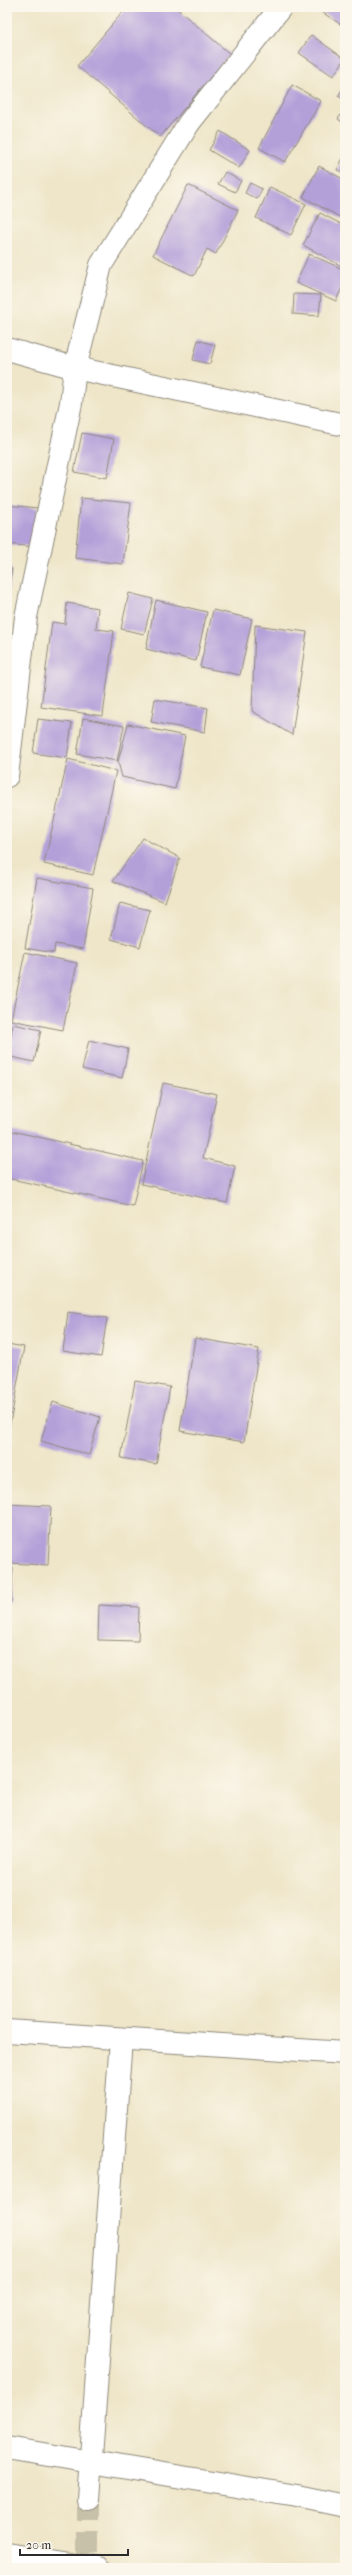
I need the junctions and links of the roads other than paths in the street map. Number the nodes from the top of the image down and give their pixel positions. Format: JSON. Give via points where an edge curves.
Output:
{"nodes":[{"id":1,"x":281,"y":7,"type":"edge"},
{"id":2,"x":7,"y":349,"type":"edge"},
{"id":3,"x":75,"y":368,"type":"junction"},
{"id":4,"x":345,"y":425,"type":"edge"},
{"id":5,"x":16,"y":615,"type":"edge"},
{"id":6,"x":7,"y":769,"type":"edge"},
{"id":7,"x":7,"y":2031,"type":"edge"},
{"id":8,"x":121,"y":2040,"type":"junction"},
{"id":9,"x":345,"y":2052,"type":"edge"},
{"id":10,"x":7,"y":2448,"type":"edge"},
{"id":11,"x":90,"y":2460,"type":"junction"},
{"id":12,"x":88,"y":2499,"type":"tunnel mouth"},
{"id":13,"x":345,"y":2506,"type":"edge"},
{"id":14,"x":7,"y":2554,"type":"edge"},
{"id":15,"x":97,"y":2568,"type":"edge"}],
"edges":[{"from":1,"to":3,"type":"main road","via":[[189,123],[101,265]]},
{"from":2,"to":3,"type":"main road"},
{"from":3,"to":4,"type":"main road"},
{"from":3,"to":5,"type":"main road","via":[[69,410]]},
{"from":5,"to":6,"type":"main road"},
{"from":7,"to":8,"type":"main road"},
{"from":8,"to":9,"type":"main road"},
{"from":8,"to":11,"type":"main road"},
{"from":10,"to":11,"type":"main road"},
{"from":11,"to":12,"type":"main road"},
{"from":11,"to":13,"type":"main road"},
{"from":14,"to":15,"type":"main road"}]}
